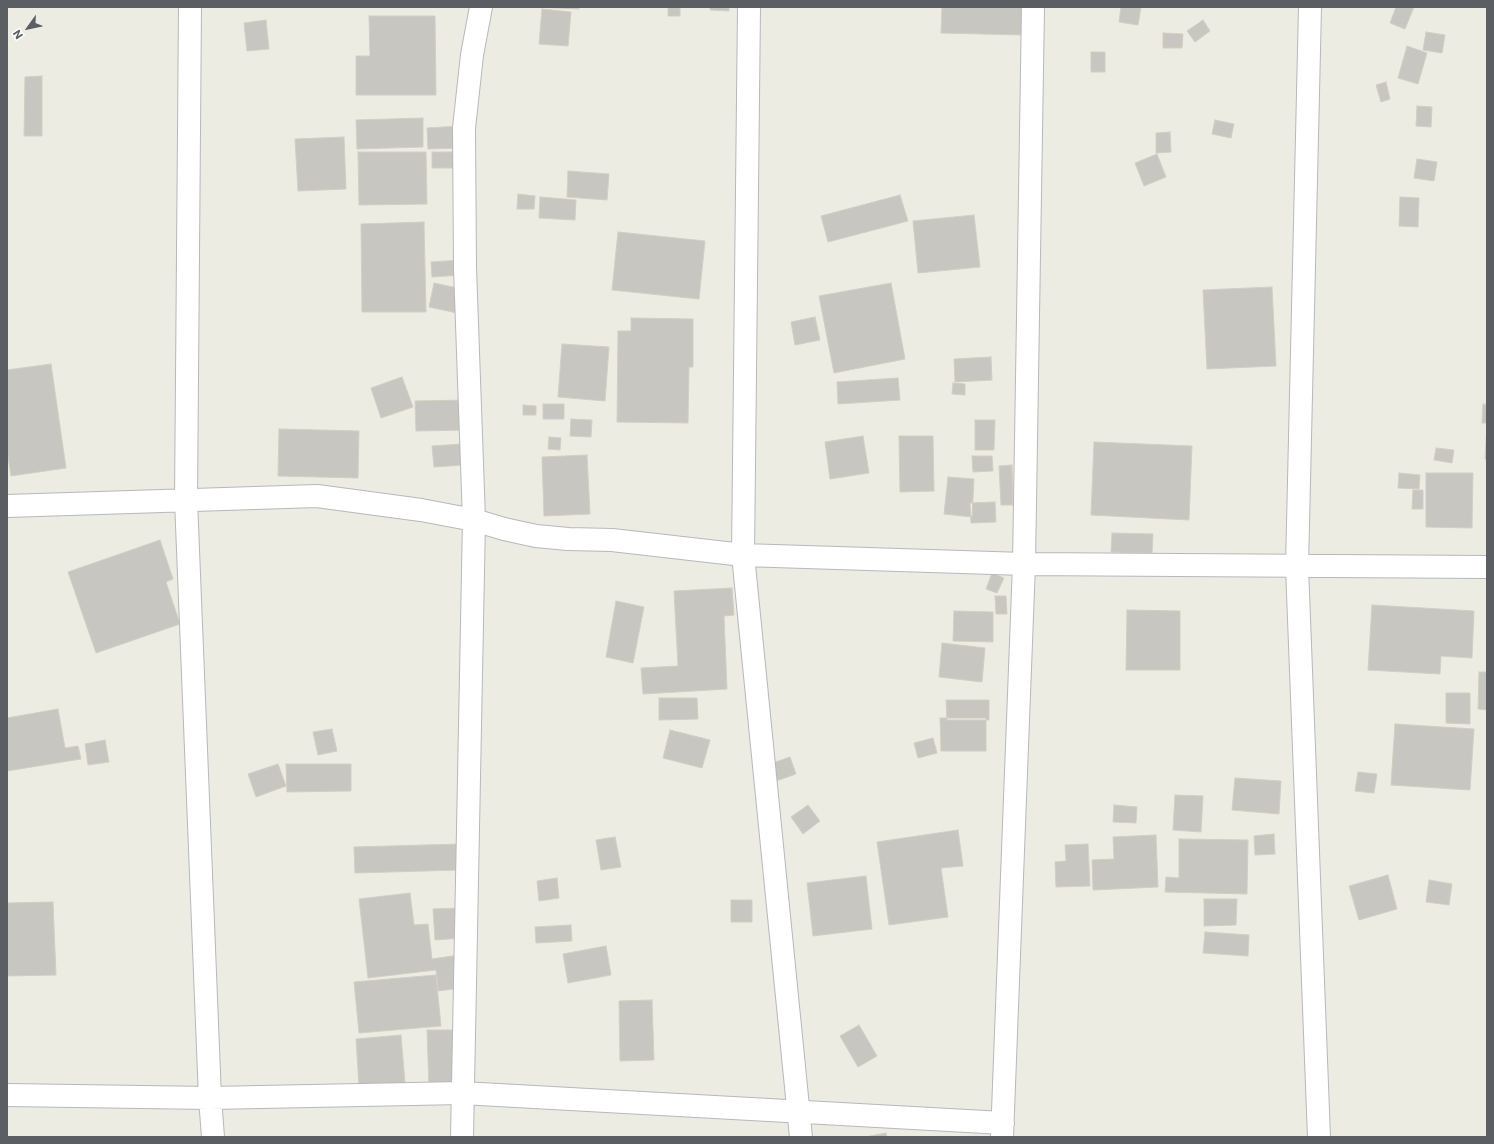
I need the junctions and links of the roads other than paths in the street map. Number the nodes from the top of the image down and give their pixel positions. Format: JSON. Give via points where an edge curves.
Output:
{"nodes":[{"id":1,"x":190,"y":7,"type":"edge"},
{"id":2,"x":481,"y":7,"type":"edge"},
{"id":3,"x":749,"y":7,"type":"edge"},
{"id":4,"x":1033,"y":7,"type":"edge"},
{"id":5,"x":1310,"y":7,"type":"edge"},
{"id":6,"x":186,"y":500,"type":"junction"},
{"id":7,"x":7,"y":506,"type":"edge"},
{"id":8,"x":474,"y":520,"type":"junction"},
{"id":9,"x":744,"y":555,"type":"junction"},
{"id":10,"x":1024,"y":564,"type":"junction"},
{"id":11,"x":1297,"y":567,"type":"junction"},
{"id":12,"x":1487,"y":567,"type":"edge"},
{"id":13,"x":462,"y":1092,"type":"junction"},
{"id":14,"x":7,"y":1094,"type":"edge"},
{"id":15,"x":210,"y":1098,"type":"junction"},
{"id":16,"x":798,"y":1111,"type":"junction"},
{"id":17,"x":1002,"y":1130,"type":"edge"},
{"id":18,"x":213,"y":1137,"type":"edge"},
{"id":19,"x":462,"y":1137,"type":"edge"},
{"id":20,"x":800,"y":1137,"type":"edge"},
{"id":21,"x":1319,"y":1137,"type":"edge"}],
"edges":[{"from":1,"to":6,"type":"street"},
{"from":2,"to":8,"type":"street","via":[[472,55],[464,128],[465,268]]},
{"from":3,"to":9,"type":"street"},
{"from":4,"to":10,"type":"street"},
{"from":5,"to":11,"type":"street"},
{"from":6,"to":7,"type":"street"},
{"from":6,"to":8,"type":"street","via":[[317,496]]},
{"from":6,"to":15,"type":"street"},
{"from":8,"to":9,"type":"street","via":[[536,536],[612,540]]},
{"from":8,"to":13,"type":"street"},
{"from":9,"to":10,"type":"street"},
{"from":9,"to":16,"type":"street"},
{"from":10,"to":11,"type":"street"},
{"from":10,"to":17,"type":"street"},
{"from":11,"to":12,"type":"street"},
{"from":11,"to":21,"type":"street"},
{"from":13,"to":15,"type":"street"},
{"from":13,"to":16,"type":"street"},
{"from":13,"to":19,"type":"street"},
{"from":14,"to":15,"type":"street"},
{"from":15,"to":18,"type":"street"},
{"from":16,"to":17,"type":"street"},
{"from":16,"to":20,"type":"street"}]}
